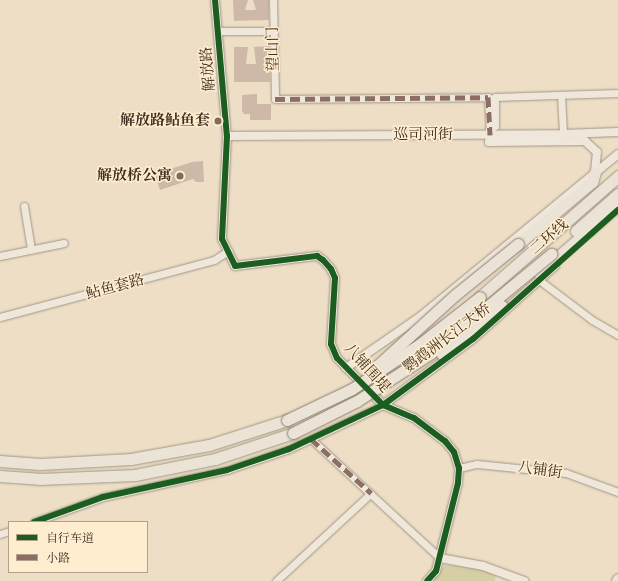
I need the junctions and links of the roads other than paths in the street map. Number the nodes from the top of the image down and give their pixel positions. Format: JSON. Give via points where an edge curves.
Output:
{"nodes":[{"id":1,"x":215,"y":0,"type":"edge"},
{"id":2,"x":273,"y":0,"type":"edge"},
{"id":3,"x":218,"y":31,"type":"junction"},
{"id":4,"x":273,"y":31,"type":"junction"},
{"id":5,"x":618,"y":93,"type":"edge"},
{"id":6,"x":561,"y":95,"type":"junction"},
{"id":7,"x":490,"y":132,"type":"junction"},
{"id":8,"x":618,"y":132,"type":"edge"},
{"id":9,"x":563,"y":134,"type":"junction"},
{"id":10,"x":228,"y":136,"type":"junction"},
{"id":11,"x":618,"y":154,"type":"edge"},
{"id":12,"x":594,"y":172,"type":"junction"},
{"id":13,"x":618,"y":176,"type":"edge"},
{"id":14,"x":618,"y":194,"type":"edge"},
{"id":15,"x":618,"y":205,"type":"edge"},
{"id":16,"x":24,"y":206,"type":"dead end"},
{"id":17,"x":618,"y":210,"type":"edge"},
{"id":18,"x":64,"y":243,"type":"dead end"},
{"id":19,"x":31,"y":249,"type":"junction"},
{"id":20,"x":228,"y":251,"type":"junction"},
{"id":21,"x":551,"y":254,"type":"joint"},
{"id":22,"x":0,"y":256,"type":"edge"},
{"id":23,"x":539,"y":277,"type":"junction"},
{"id":24,"x":480,"y":297,"type":"joint"},
{"id":25,"x":0,"y":317,"type":"edge"},
{"id":26,"x":618,"y":335,"type":"edge"},
{"id":27,"x":346,"y":368,"type":"junction"},
{"id":28,"x":352,"y":389,"type":"junction"},
{"id":29,"x":370,"y":393,"type":"junction"},
{"id":30,"x":383,"y":405,"type":"junction"},
{"id":31,"x":311,"y":439,"type":"junction"},
{"id":32,"x":0,"y":461,"type":"edge"},
{"id":33,"x":459,"y":468,"type":"junction"},
{"id":34,"x":0,"y":476,"type":"edge"},
{"id":35,"x":618,"y":492,"type":"edge"},
{"id":36,"x":371,"y":493,"type":"junction"},
{"id":37,"x":37,"y":521,"type":"edge"},
{"id":38,"x":440,"y":558,"type":"junction"},
{"id":39,"x":436,"y":571,"type":"junction"},
{"id":40,"x":276,"y":581,"type":"edge"},
{"id":41,"x":427,"y":581,"type":"edge"},
{"id":42,"x":432,"y":581,"type":"edge"},
{"id":43,"x":524,"y":581,"type":"edge"}],
"edges":[{"from":1,"to":3,"type":"street","name":"解放路"},
{"from":2,"to":4,"type":"street","name":"望山门"},
{"from":3,"to":4,"type":"street"},
{"from":3,"to":10,"type":"street","name":"解放路"},
{"from":4,"to":7,"type":"street","name":"望山门","via":[[275,99],[488,98]]},
{"from":5,"to":6,"type":"street"},
{"from":6,"to":7,"type":"street","via":[[495,97],[495,126]]},
{"from":6,"to":9,"type":"street"},
{"from":7,"to":9,"type":"street","name":"巡司河街"},
{"from":7,"to":10,"type":"street","name":"巡司河街"},
{"from":7,"to":12,"type":"street","via":[[490,142],[585,141],[597,152]]},
{"from":8,"to":9,"type":"street","name":"巡司河街"},
{"from":10,"to":20,"type":"street","name":"八铺围堤","via":[[222,239]]},
{"from":11,"to":12,"type":"street"},
{"from":12,"to":27,"type":"street","via":[[421,316]]},
{"from":12,"to":28,"type":"highway","bridge":true,"via":[[592,182],[455,295]]},
{"from":13,"to":24,"type":"highway","name":"二环线"},
{"from":14,"to":21,"type":"highway","name":"二环线"},
{"from":15,"to":23,"type":"highway"},
{"from":16,"to":19,"type":"street"},
{"from":17,"to":23,"type":"street"},
{"from":18,"to":19,"type":"street"},
{"from":19,"to":22,"type":"street"},
{"from":20,"to":25,"type":"street","name":"鲇鱼套路","via":[[214,260]]},
{"from":20,"to":27,"type":"street","name":"八铺围堤","via":[[235,266],[317,256],[327,264],[335,278],[330,344]]},
{"from":21,"to":29,"type":"highway","name":"鹦鹉洲长江大桥","bridge":true,"via":[[431,353]]},
{"from":23,"to":26,"type":"street","via":[[592,320]]},
{"from":23,"to":29,"type":"highway","bridge":true,"via":[[473,332],[422,368]]},
{"from":23,"to":30,"type":"street","via":[[473,339]]},
{"from":24,"to":28,"type":"highway","name":"鹦鹉洲长江大桥","bridge":true,"via":[[420,344]]},
{"from":27,"to":30,"type":"street","name":"八铺围堤"},
{"from":28,"to":32,"type":"highway","name":"鹦鹉洲长江大桥","bridge":true,"via":[[320,406],[250,434],[170,453],[88,463]]},
{"from":29,"to":34,"type":"highway","name":"鹦鹉洲长江大桥","bridge":true,"via":[[325,418],[263,444],[174,469],[86,479],[39,480]]},
{"from":30,"to":31,"type":"street"},
{"from":30,"to":33,"type":"street","name":"八铺围堤","via":[[414,418],[445,441],[454,452]]},
{"from":31,"to":36,"type":"street"},
{"from":31,"to":37,"type":"street","via":[[227,470],[92,501]]},
{"from":33,"to":35,"type":"street","name":"八铺街","via":[[477,464],[566,473]]},
{"from":33,"to":38,"type":"street"},
{"from":36,"to":38,"type":"street"},
{"from":36,"to":40,"type":"street"},
{"from":38,"to":39,"type":"street"},
{"from":38,"to":43,"type":"street","via":[[483,566]]},
{"from":39,"to":41,"type":"street"},
{"from":39,"to":42,"type":"street"}]}
